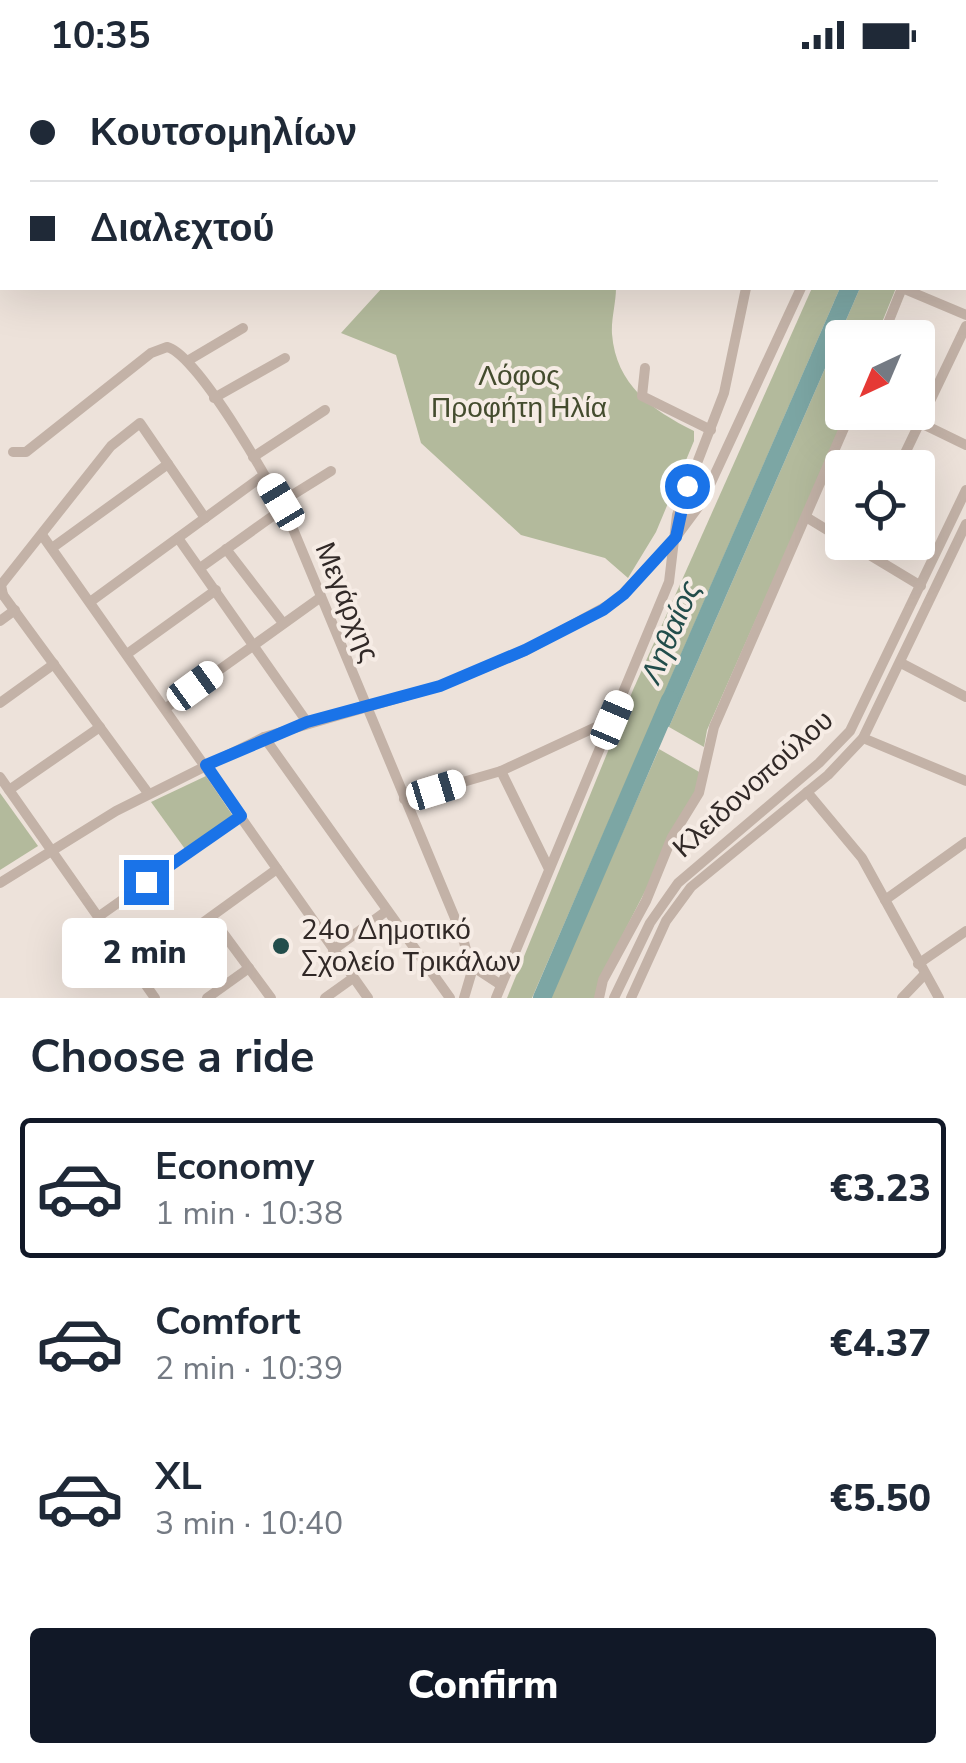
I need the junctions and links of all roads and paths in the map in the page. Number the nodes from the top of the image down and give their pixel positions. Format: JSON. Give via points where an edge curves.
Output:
{"nodes":[{"id":1,"x":746,"y":290,"type":"edge"},
{"id":2,"x":800,"y":290,"type":"edge"},
{"id":3,"x":901,"y":290,"type":"edge"},
{"id":4,"x":907,"y":290,"type":"edge"},
{"id":5,"x":966,"y":315,"type":"edge"},
{"id":6,"x":889,"y":320,"type":"edge"},
{"id":7,"x":966,"y":326,"type":"edge"},
{"id":8,"x":242,"y":328,"type":"dead end"},
{"id":9,"x":285,"y":358,"type":"dead end"},
{"id":10,"x":189,"y":360,"type":"junction"},
{"id":11,"x":644,"y":368,"type":"dead end"},
{"id":12,"x":935,"y":391,"type":"edge"},
{"id":13,"x":214,"y":398,"type":"junction"},
{"id":14,"x":324,"y":410,"type":"dead end"},
{"id":15,"x":711,"y":430,"type":"junction"},
{"id":16,"x":843,"y":430,"type":"edge"},
{"id":17,"x":935,"y":430,"type":"edge"},
{"id":18,"x":966,"y":445,"type":"edge"},
{"id":19,"x":13,"y":452,"type":"dead end"},
{"id":20,"x":253,"y":457,"type":"junction"},
{"id":21,"x":168,"y":464,"type":"junction"},
{"id":22,"x":331,"y":471,"type":"dead end"},
{"id":23,"x":264,"y":475,"type":"junction"},
{"id":24,"x":966,"y":490,"type":"edge"},
{"id":25,"x":282,"y":505,"type":"junction"},
{"id":26,"x":806,"y":517,"type":"junction"},
{"id":27,"x":205,"y":518,"type":"junction"},
{"id":28,"x":966,"y":524,"type":"edge"},
{"id":29,"x":825,"y":528,"type":"edge"},
{"id":30,"x":42,"y":534,"type":"junction"},
{"id":31,"x":676,"y":537,"type":"junction"},
{"id":32,"x":178,"y":538,"type":"junction"},
{"id":33,"x":942,"y":542,"type":"junction"},
{"id":34,"x":52,"y":548,"type":"junction"},
{"id":35,"x":226,"y":549,"type":"junction"},
{"id":36,"x":954,"y":549,"type":"junction"},
{"id":37,"x":966,"y":556,"type":"edge"},
{"id":38,"x":879,"y":560,"type":"edge"},
{"id":39,"x":200,"y":568,"type":"junction"},
{"id":40,"x":920,"y":586,"type":"junction"},
{"id":41,"x":216,"y":590,"type":"junction"},
{"id":42,"x":2,"y":596,"type":"edge"},
{"id":43,"x":321,"y":596,"type":"junction"},
{"id":44,"x":90,"y":602,"type":"junction"},
{"id":45,"x":14,"y":610,"type":"junction"},
{"id":46,"x":0,"y":622,"type":"edge"},
{"id":47,"x":283,"y":622,"type":"junction"},
{"id":48,"x":254,"y":643,"type":"junction"},
{"id":49,"x":127,"y":654,"type":"junction"},
{"id":50,"x":900,"y":663,"type":"junction"},
{"id":51,"x":54,"y":664,"type":"junction"},
{"id":52,"x":966,"y":697,"type":"edge"},
{"id":53,"x":0,"y":703,"type":"edge"},
{"id":54,"x":364,"y":706,"type":"junction"},
{"id":55,"x":166,"y":708,"type":"junction"},
{"id":56,"x":612,"y":720,"type":"junction"},
{"id":57,"x":307,"y":722,"type":"junction"},
{"id":58,"x":100,"y":727,"type":"junction"},
{"id":59,"x":264,"y":738,"type":"junction"},
{"id":60,"x":864,"y":738,"type":"junction"},
{"id":61,"x":206,"y":765,"type":"junction"},
{"id":62,"x":501,"y":771,"type":"junction"},
{"id":63,"x":0,"y":777,"type":"edge"},
{"id":64,"x":966,"y":781,"type":"edge"},
{"id":65,"x":9,"y":790,"type":"junction"},
{"id":66,"x":807,"y":792,"type":"junction"},
{"id":67,"x":148,"y":793,"type":"junction"},
{"id":68,"x":404,"y":800,"type":"junction"},
{"id":69,"x":241,"y":816,"type":"junction"},
{"id":70,"x":966,"y":842,"type":"edge"},
{"id":71,"x":51,"y":850,"type":"junction"},
{"id":72,"x":277,"y":869,"type":"junction"},
{"id":73,"x":549,"y":869,"type":"junction"},
{"id":74,"x":0,"y":882,"type":"edge"},
{"id":75,"x":884,"y":900,"type":"junction"},
{"id":76,"x":385,"y":912,"type":"junction"},
{"id":77,"x":98,"y":916,"type":"junction"},
{"id":78,"x":212,"y":918,"type":"junction"},
{"id":79,"x":966,"y":931,"type":"edge"},
{"id":80,"x":333,"y":950,"type":"junction"},
{"id":81,"x":918,"y":964,"type":"junction"},
{"id":82,"x":472,"y":966,"type":"junction"},
{"id":83,"x":249,"y":968,"type":"junction"},
{"id":84,"x":136,"y":971,"type":"junction"},
{"id":85,"x":924,"y":974,"type":"junction"},
{"id":86,"x":353,"y":978,"type":"junction"},
{"id":87,"x":501,"y":985,"type":"junction"},
{"id":88,"x":155,"y":998,"type":"edge"},
{"id":89,"x":207,"y":998,"type":"edge"},
{"id":90,"x":270,"y":998,"type":"edge"},
{"id":91,"x":326,"y":998,"type":"edge"},
{"id":92,"x":368,"y":998,"type":"edge"},
{"id":93,"x":450,"y":998,"type":"edge"},
{"id":94,"x":464,"y":998,"type":"edge"},
{"id":95,"x":496,"y":998,"type":"edge"},
{"id":96,"x":599,"y":998,"type":"edge"},
{"id":97,"x":614,"y":998,"type":"edge"},
{"id":98,"x":631,"y":998,"type":"edge"},
{"id":99,"x":902,"y":998,"type":"edge"},
{"id":100,"x":939,"y":998,"type":"edge"}],
"edges":[{"from":1,"to":15,"type":"street","via":[[733,363]]},
{"from":2,"to":31,"type":"street","via":[[715,477]]},
{"from":3,"to":6,"type":"street"},
{"from":4,"to":5,"type":"street"},
{"from":7,"to":12,"type":"street"},
{"from":8,"to":10,"type":"street"},
{"from":9,"to":13,"type":"street"},
{"from":10,"to":13,"type":"street","name":"Μεγάρχης"},
{"from":10,"to":19,"type":"street","via":[[167,347],[151,353],[26,452]]},
{"from":11,"to":15,"type":"street","via":[[642,396]]},
{"from":13,"to":20,"type":"street","name":"Μεγάρχης"},
{"from":14,"to":20,"type":"street"},
{"from":15,"to":31,"type":"street","via":[[681,504]]},
{"from":16,"to":26,"type":"street"},
{"from":17,"to":18,"type":"street"},
{"from":20,"to":23,"type":"street","name":"Μεγάρχης"},
{"from":21,"to":27,"type":"street"},
{"from":21,"to":30,"type":"street","via":[[140,423],[112,446]]},
{"from":21,"to":34,"type":"street"},
{"from":22,"to":25,"type":"street"},
{"from":23,"to":25,"type":"street","name":"Μεγάρχης"},
{"from":23,"to":27,"type":"street"},
{"from":24,"to":33,"type":"street","name":"Κλειδονοπούλου"},
{"from":25,"to":35,"type":"street"},
{"from":25,"to":43,"type":"street","name":"Μεγάρχης"},
{"from":26,"to":29,"type":"street"},
{"from":26,"to":96,"type":"street","via":[[714,726],[699,793]]},
{"from":27,"to":32,"type":"street"},
{"from":28,"to":36,"type":"street","name":"Κλειδονοπούλου"},
{"from":30,"to":34,"type":"street"},
{"from":30,"to":42,"type":"street","via":[[0,587]]},
{"from":31,"to":54,"type":"street","via":[[624,594],[584,620],[440,686]]},
{"from":31,"to":56,"type":"street","via":[[669,582]]},
{"from":32,"to":39,"type":"street"},
{"from":32,"to":44,"type":"street"},
{"from":33,"to":36,"type":"street"},
{"from":33,"to":40,"type":"street","name":"Κλειδονοπούλου"},
{"from":34,"to":44,"type":"street"},
{"from":35,"to":39,"type":"street"},
{"from":35,"to":47,"type":"street"},
{"from":36,"to":37,"type":"street"},
{"from":36,"to":50,"type":"street","name":"Κλειδονοπούλου"},
{"from":38,"to":40,"type":"street"},
{"from":39,"to":41,"type":"street"},
{"from":40,"to":97,"type":"street","name":"Κλειδονοπούλου","via":[[850,731],[678,883],[650,923]]},
{"from":41,"to":48,"type":"street"},
{"from":41,"to":49,"type":"street"},
{"from":42,"to":45,"type":"street"},
{"from":43,"to":47,"type":"street"},
{"from":43,"to":54,"type":"street","name":"Μεγάρχης"},
{"from":44,"to":49,"type":"street"},
{"from":45,"to":46,"type":"street"},
{"from":45,"to":51,"type":"street"},
{"from":47,"to":48,"type":"street"},
{"from":48,"to":55,"type":"street"},
{"from":48,"to":57,"type":"street"},
{"from":49,"to":55,"type":"street"},
{"from":50,"to":52,"type":"street"},
{"from":50,"to":60,"type":"street","name":"Κλειδονοπούλου"},
{"from":51,"to":53,"type":"street"},
{"from":51,"to":58,"type":"street"},
{"from":54,"to":57,"type":"street"},
{"from":54,"to":68,"type":"street","name":"Μεγάρχης"},
{"from":55,"to":61,"type":"street"},
{"from":56,"to":62,"type":"street"},
{"from":56,"to":73,"type":"street"},
{"from":57,"to":59,"type":"street"},
{"from":58,"to":65,"type":"street"},
{"from":58,"to":67,"type":"street"},
{"from":59,"to":61,"type":"street"},
{"from":59,"to":76,"type":"street"},
{"from":60,"to":64,"type":"street"},
{"from":60,"to":66,"type":"street","name":"Κλειδονοπούλου"},
{"from":61,"to":67,"type":"street"},
{"from":61,"to":69,"type":"street"},
{"from":62,"to":68,"type":"street"},
{"from":62,"to":73,"type":"street"},
{"from":63,"to":65,"type":"street"},
{"from":65,"to":71,"type":"street"},
{"from":66,"to":75,"type":"street","via":[[854,846]]},
{"from":66,"to":98,"type":"street","name":"Κλειδονοπούλου","via":[[691,887],[666,921]]},
{"from":67,"to":71,"type":"street"},
{"from":68,"to":82,"type":"street","name":"Μεγάρχης"},
{"from":69,"to":72,"type":"street"},
{"from":69,"to":77,"type":"street"},
{"from":70,"to":75,"type":"street"},
{"from":71,"to":74,"type":"street"},
{"from":71,"to":77,"type":"street"},
{"from":72,"to":78,"type":"street"},
{"from":72,"to":80,"type":"street"},
{"from":73,"to":87,"type":"street"},
{"from":75,"to":81,"type":"street"},
{"from":76,"to":80,"type":"street"},
{"from":76,"to":93,"type":"street"},
{"from":77,"to":84,"type":"street"},
{"from":78,"to":83,"type":"street"},
{"from":78,"to":84,"type":"street"},
{"from":79,"to":81,"type":"street"},
{"from":80,"to":86,"type":"street"},
{"from":81,"to":85,"type":"street"},
{"from":82,"to":87,"type":"street"},
{"from":82,"to":94,"type":"street"},
{"from":83,"to":89,"type":"street"},
{"from":83,"to":90,"type":"street"},
{"from":84,"to":88,"type":"street"},
{"from":85,"to":99,"type":"street"},
{"from":85,"to":100,"type":"street"},
{"from":86,"to":91,"type":"street"},
{"from":86,"to":92,"type":"street"},
{"from":87,"to":95,"type":"street"}]}
